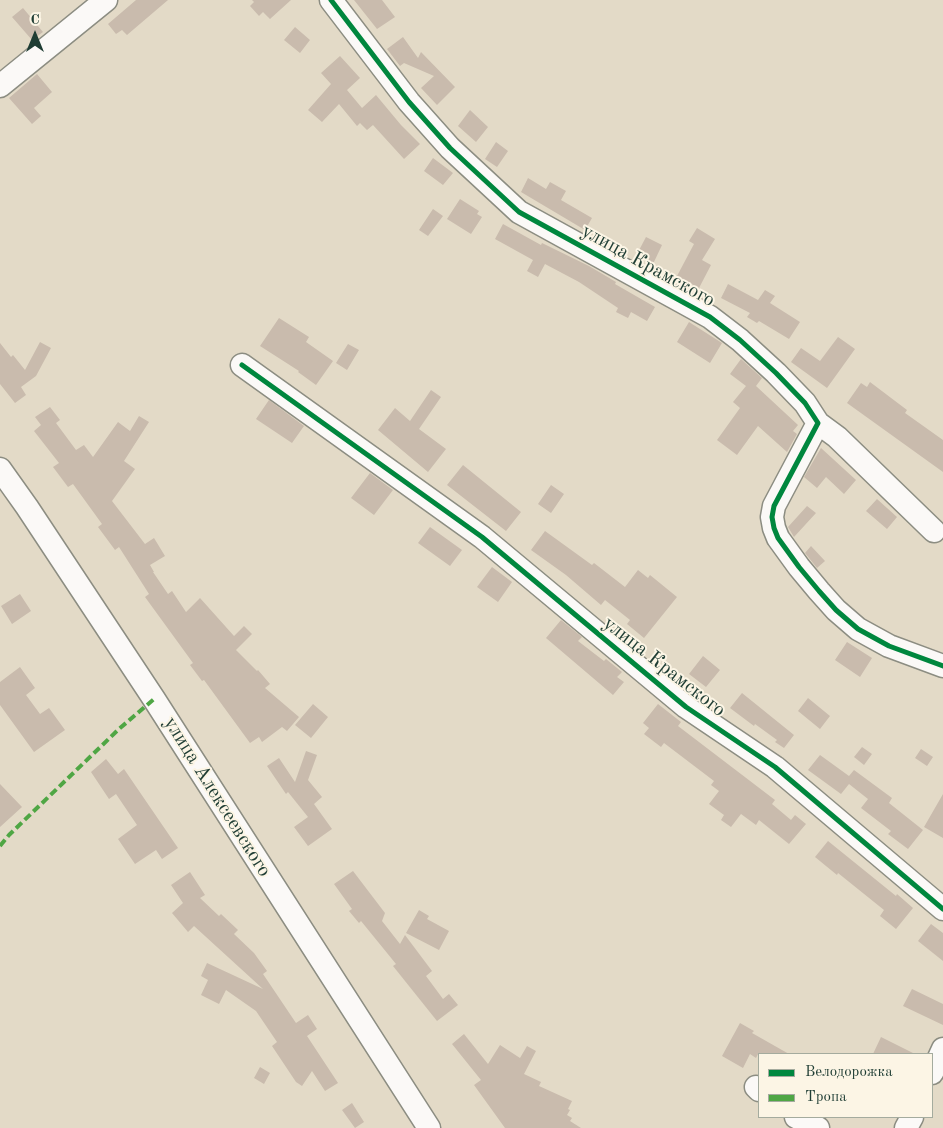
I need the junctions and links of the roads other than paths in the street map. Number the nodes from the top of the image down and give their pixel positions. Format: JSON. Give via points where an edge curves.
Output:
{"nodes":[{"id":1,"x":106,"y":0,"type":"edge"},
{"id":2,"x":332,"y":0,"type":"edge"},
{"id":3,"x":0,"y":86,"type":"edge"},
{"id":4,"x":242,"y":365,"type":"dead end"},
{"id":5,"x":818,"y":423,"type":"junction"},
{"id":6,"x":0,"y":469,"type":"edge"},
{"id":7,"x":934,"y":531,"type":"dead end"},
{"id":8,"x":943,"y":666,"type":"edge"},
{"id":9,"x":943,"y":909,"type":"edge"},
{"id":10,"x":943,"y":1049,"type":"edge"},
{"id":11,"x":933,"y":1071,"type":"edge"},
{"id":12,"x":798,"y":1118,"type":"edge"},
{"id":13,"x":429,"y":1128,"type":"edge"},
{"id":14,"x":818,"y":1128,"type":"edge"}],
"edges":[{"from":1,"to":3,"type":"street"},
{"from":2,"to":5,"type":"street","name":"улица Крамского","via":[[409,102],[450,148],[519,212],[710,317],[776,373]]},
{"from":4,"to":9,"type":"street","name":"улица Крамского","via":[[482,537],[686,707],[775,767]]},
{"from":5,"to":7,"type":"street","name":"улица Крамского"},
{"from":5,"to":8,"type":"street","via":[[774,506],[772,517],[778,538],[819,591],[858,629],[889,646]]},
{"from":6,"to":13,"type":"street","name":"улица Алексеевского","via":[[154,699]]},
{"from":10,"to":11,"type":"street"},
{"from":12,"to":14,"type":"street"}]}
